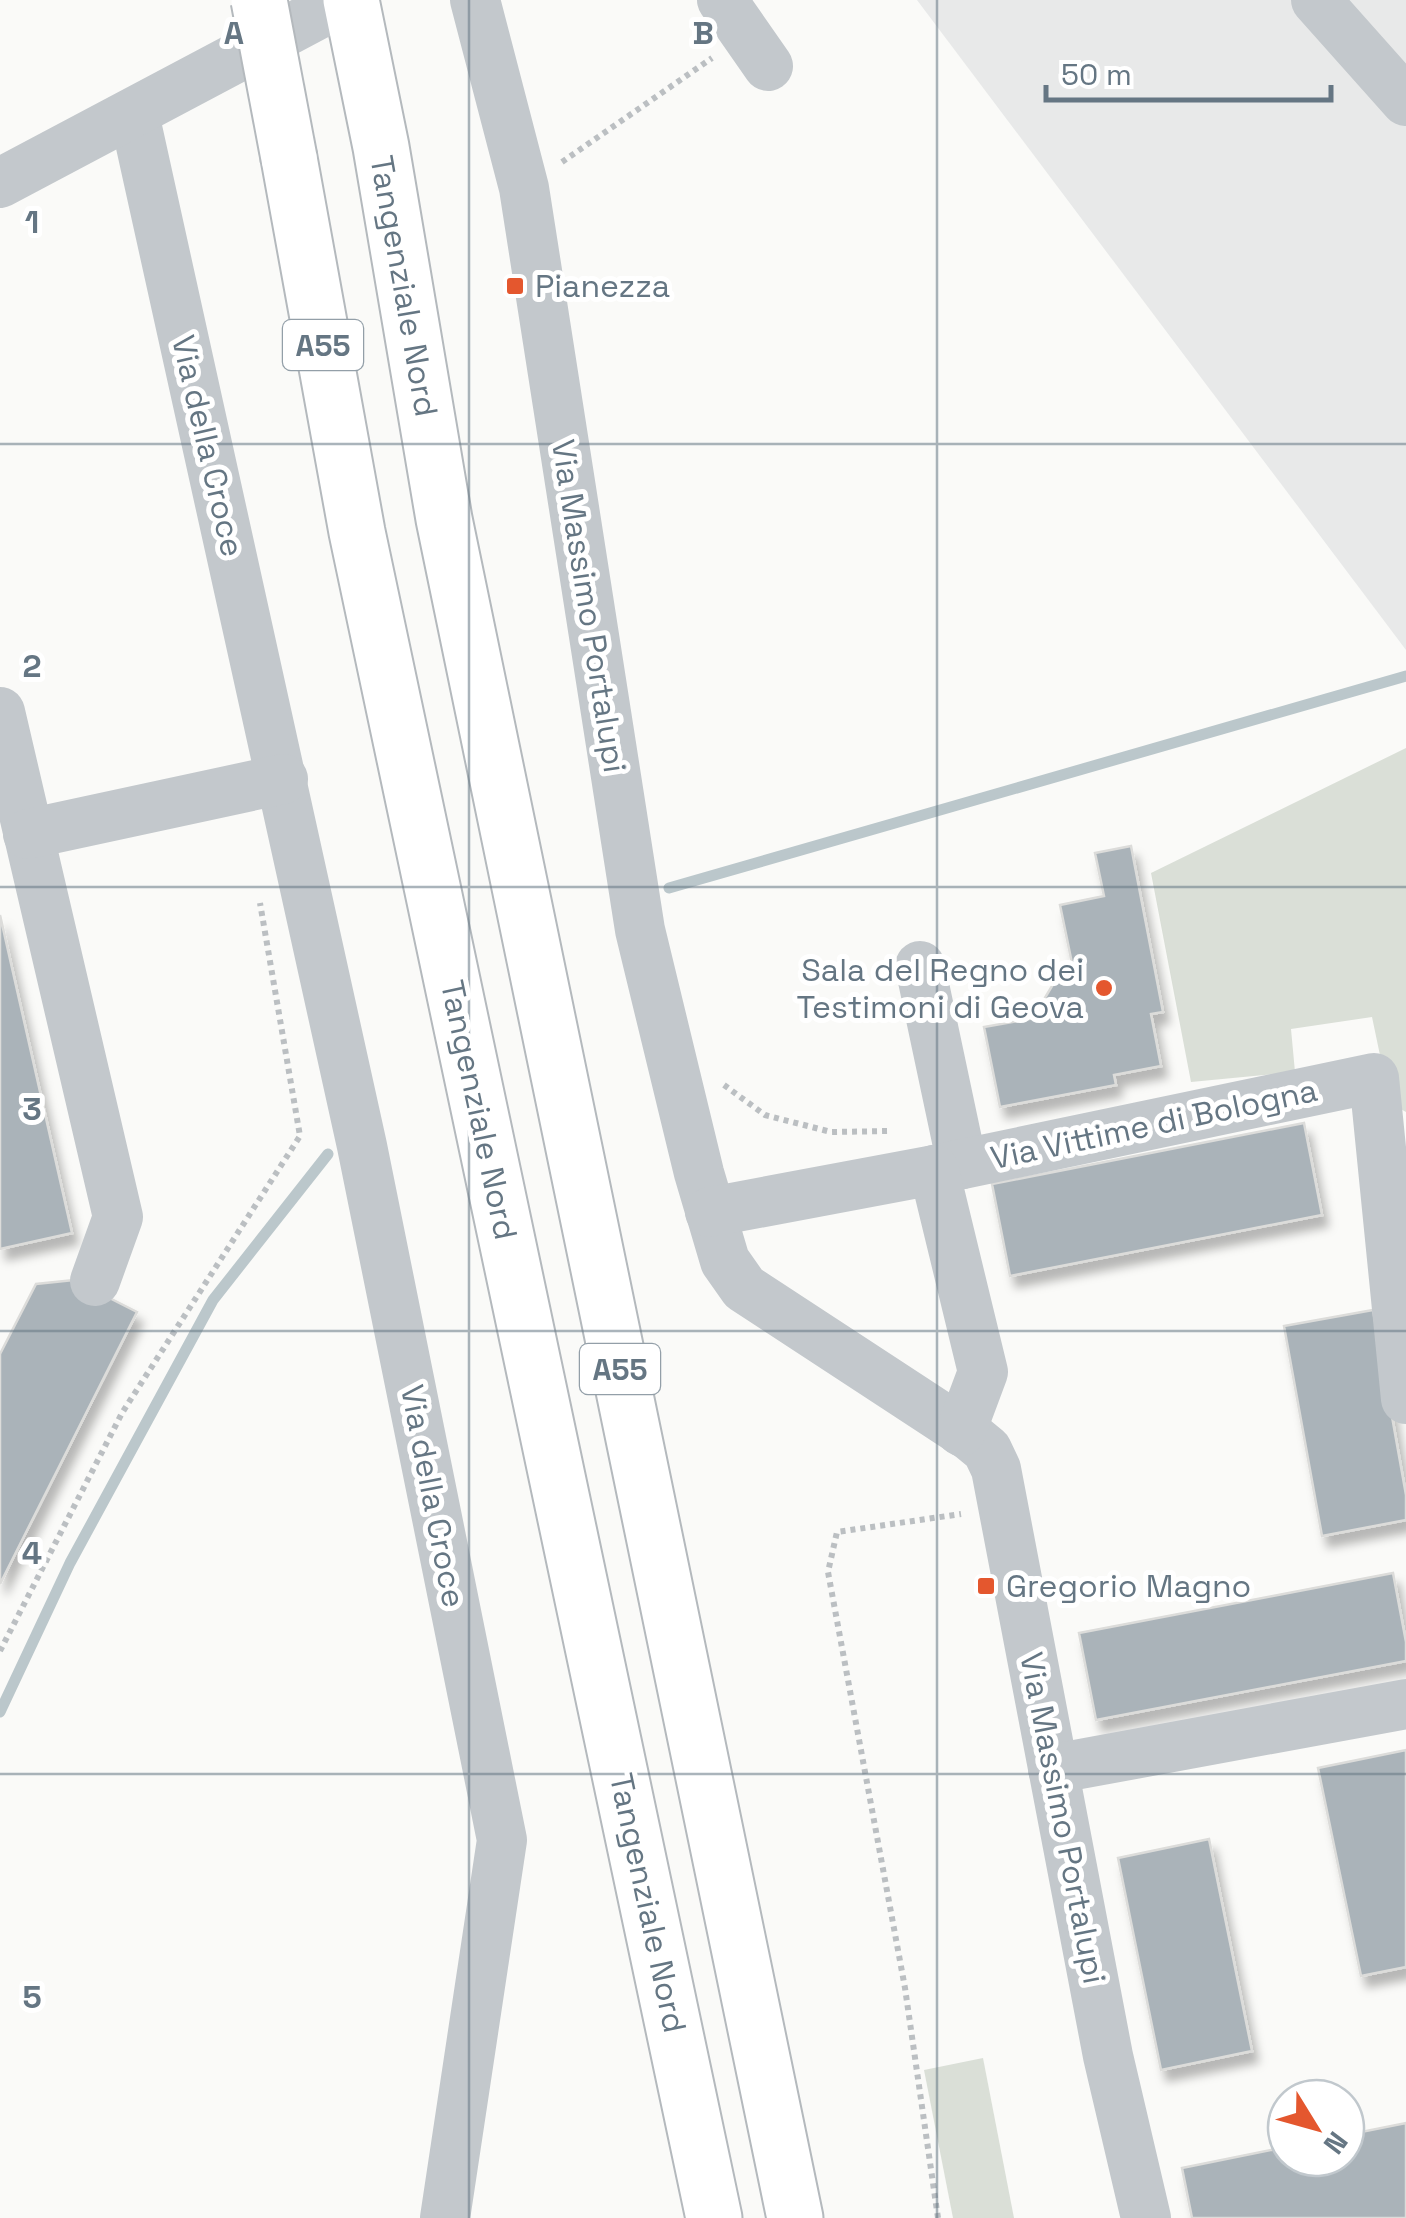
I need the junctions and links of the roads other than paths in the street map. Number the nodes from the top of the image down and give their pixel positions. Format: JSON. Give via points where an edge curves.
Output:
{"nodes":[{"id":1,"x":259,"y":0,"type":"edge"},
{"id":2,"x":348,"y":0,"type":"edge"},
{"id":3,"x":475,"y":0,"type":"edge"},
{"id":4,"x":1316,"y":0,"type":"edge"},
{"id":5,"x":1406,"y":100,"type":"edge"},
{"id":6,"x":134,"y":114,"type":"junction"},
{"id":7,"x":0,"y":183,"type":"edge"},
{"id":8,"x":0,"y":712,"type":"edge"},
{"id":9,"x":283,"y":779,"type":"junction"},
{"id":10,"x":28,"y":834,"type":"junction"},
{"id":11,"x":920,"y":966,"type":"dead end"},
{"id":12,"x":936,"y":1170,"type":"junction"},
{"id":13,"x":710,"y":1212,"type":"junction"},
{"id":14,"x":95,"y":1281,"type":"dead end"},
{"id":15,"x":1406,"y":1399,"type":"edge"},
{"id":16,"x":961,"y":1431,"type":"junction"},
{"id":17,"x":1406,"y":1704,"type":"edge"},
{"id":18,"x":1053,"y":1770,"type":"junction"},
{"id":19,"x":445,"y":2218,"type":"edge"},
{"id":20,"x":714,"y":2218,"type":"edge"},
{"id":21,"x":795,"y":2218,"type":"edge"},
{"id":22,"x":1146,"y":2218,"type":"edge"}],
"edges":[{"from":1,"to":20,"type":"highway","name":"Tangenziale Nord","number":"A55","bridge":true,"via":[[356,532]]},
{"from":2,"to":6,"type":"street"},
{"from":2,"to":21,"type":"highway","name":"Tangenziale Nord","number":"A55","via":[[381,147],[444,519]]},
{"from":3,"to":13,"type":"street","name":"Via Massimo Portalupi","via":[[524,188],[640,930]]},
{"from":4,"to":5,"type":"street"},
{"from":6,"to":7,"type":"street"},
{"from":6,"to":9,"type":"street","name":"Via della Croce"},
{"from":8,"to":10,"type":"street"},
{"from":9,"to":10,"type":"street"},
{"from":9,"to":19,"type":"street","name":"Via della Croce","via":[[502,1840]]},
{"from":10,"to":14,"type":"street","via":[[118,1218]]},
{"from":11,"to":12,"type":"street"},
{"from":12,"to":13,"type":"street"},
{"from":12,"to":15,"type":"street","name":"Via Vittime di Bologna","via":[[1374,1078]]},
{"from":12,"to":16,"type":"street","via":[[983,1372]]},
{"from":13,"to":16,"type":"street","name":"Via Massimo Portalupi","via":[[724,1261],[744,1288]]},
{"from":16,"to":18,"type":"street","name":"Via Massimo Portalupi","via":[[987,1450],[996,1469]]},
{"from":17,"to":18,"type":"street"},
{"from":18,"to":22,"type":"street","name":"Via Massimo Portalupi"}]}
